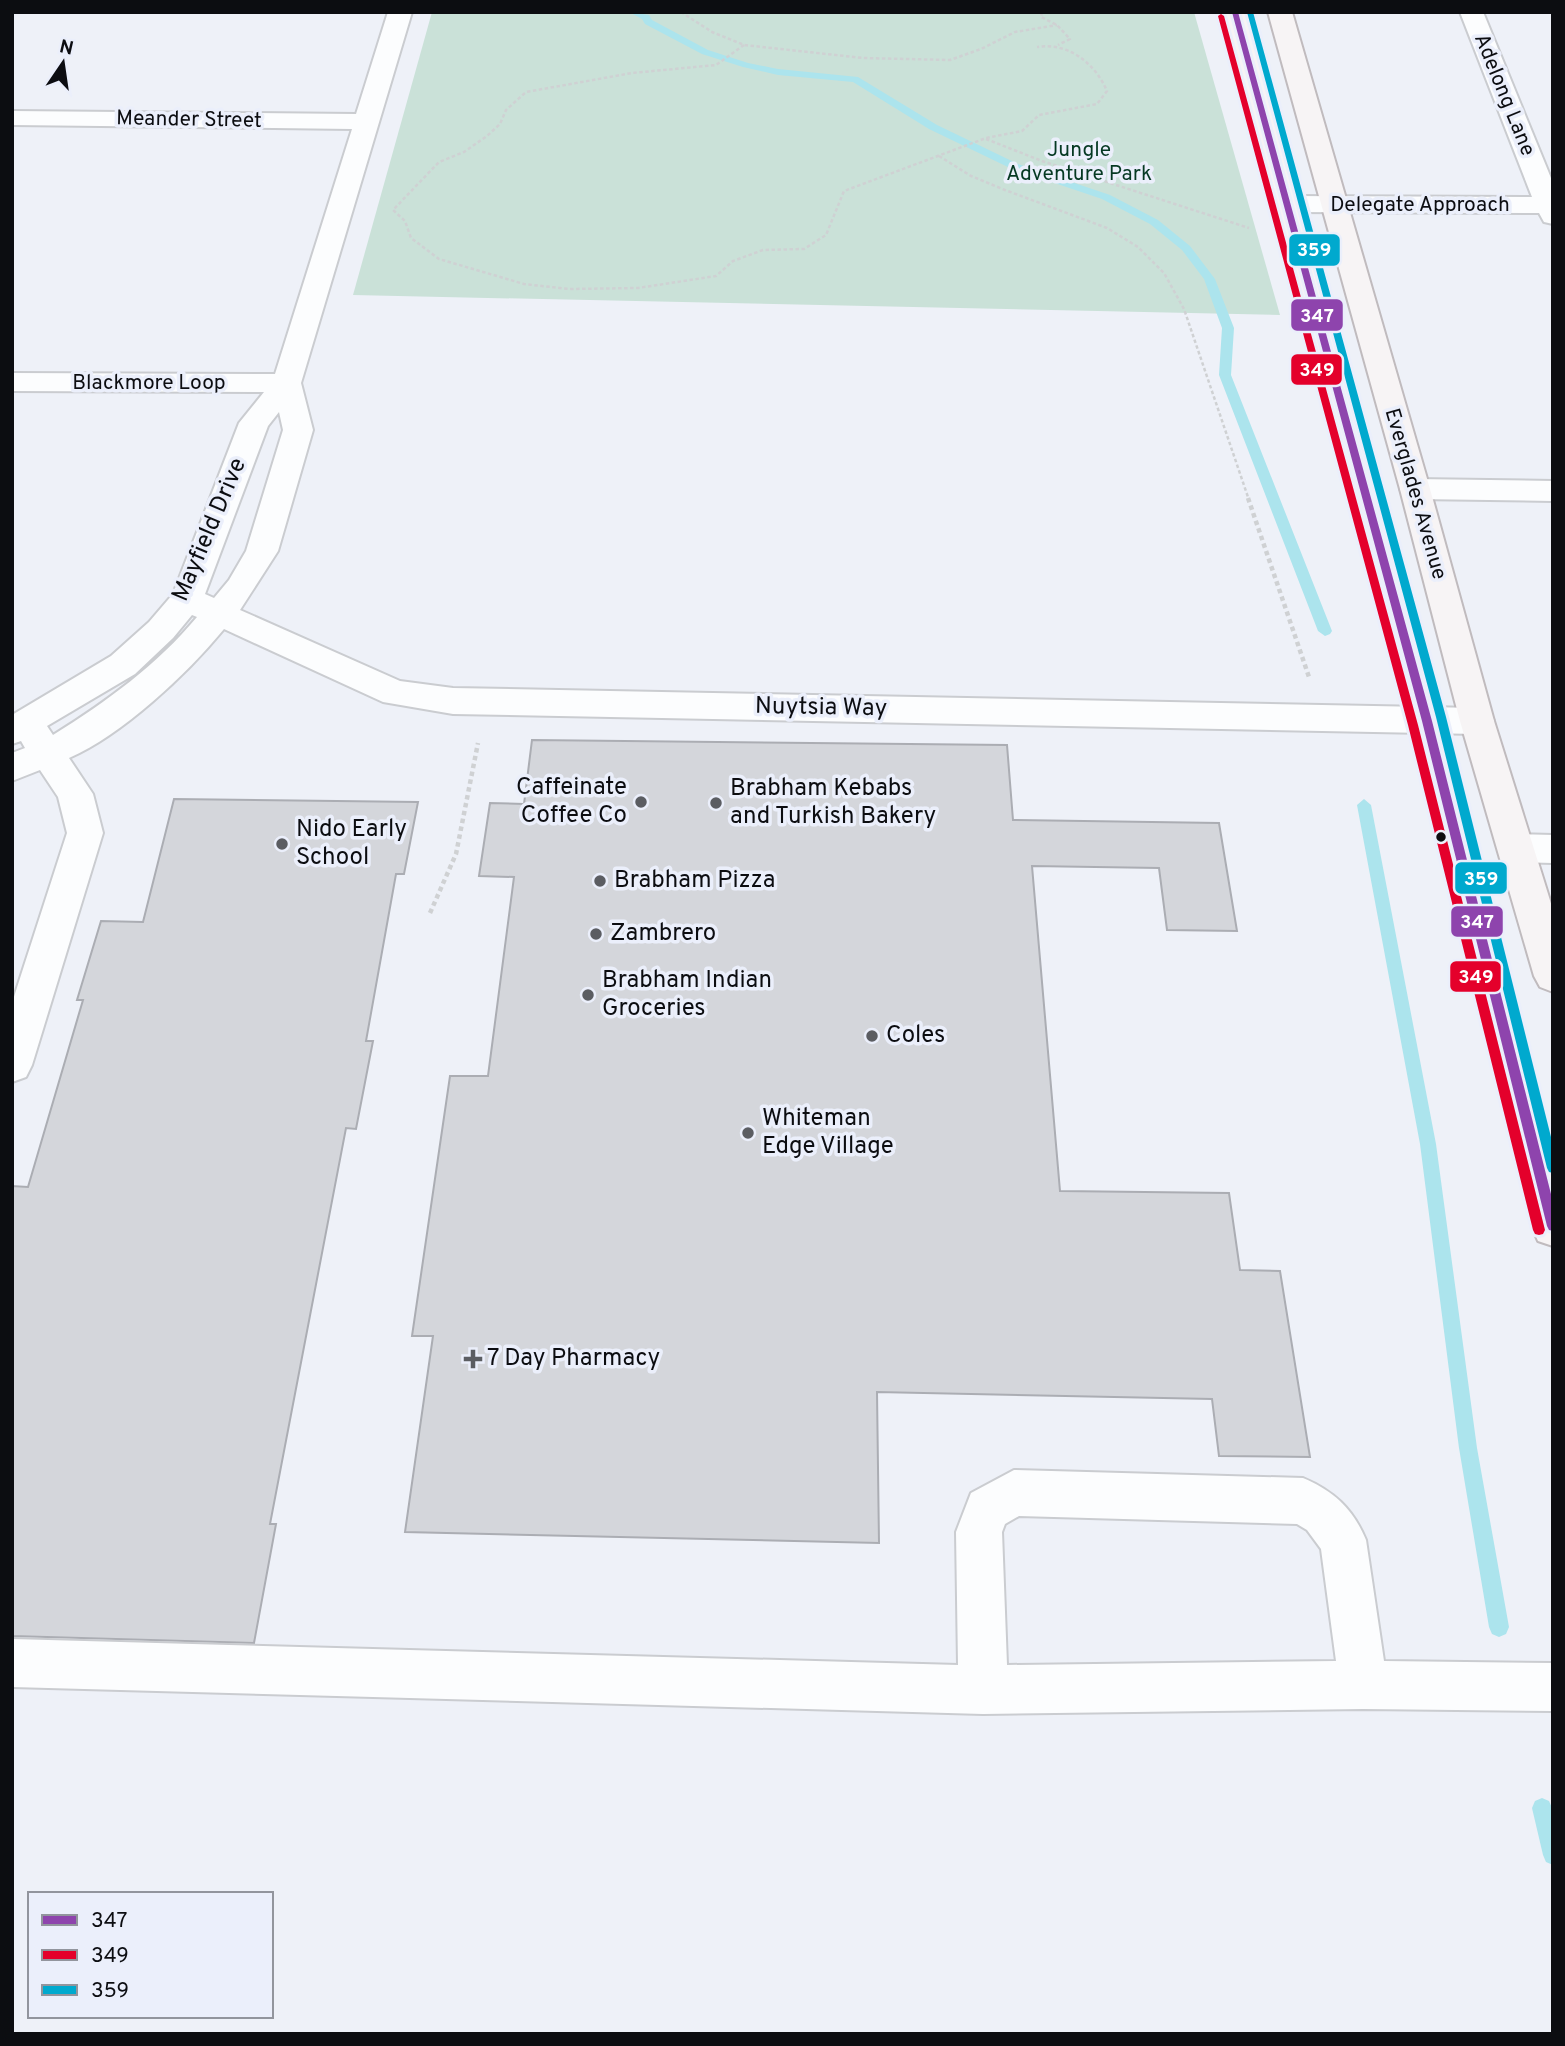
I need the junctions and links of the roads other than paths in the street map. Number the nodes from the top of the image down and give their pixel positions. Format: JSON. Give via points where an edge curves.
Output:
{"nodes":[{"id":1,"x":400,"y":12,"type":"edge"},
{"id":2,"x":1235,"y":12,"type":"edge"},
{"id":3,"x":1280,"y":12,"type":"edge"},
{"id":4,"x":1471,"y":12,"type":"edge"},
{"id":5,"x":12,"y":118,"type":"edge"},
{"id":6,"x":365,"y":122,"type":"junction"},
{"id":7,"x":1287,"y":204,"type":"junction"},
{"id":8,"x":1333,"y":205,"type":"junction"},
{"id":9,"x":1551,"y":209,"type":"edge"},
{"id":10,"x":12,"y":382,"type":"edge"},
{"id":11,"x":287,"y":383,"type":"junction"},
{"id":12,"x":1415,"y":489,"type":"junction"},
{"id":13,"x":1553,"y":491,"type":"edge"},
{"id":14,"x":187,"y":599,"type":"junction"},
{"id":15,"x":219,"y":614,"type":"junction"},
{"id":16,"x":1477,"y":720,"type":"junction"},
{"id":17,"x":1427,"y":721,"type":"junction"},
{"id":18,"x":20,"y":727,"type":"edge"},
{"id":19,"x":47,"y":752,"type":"junction"},
{"id":20,"x":12,"y":768,"type":"edge"},
{"id":21,"x":1517,"y":848,"type":"junction"},
{"id":22,"x":1553,"y":849,"type":"edge"},
{"id":23,"x":1553,"y":976,"type":"edge"},
{"id":24,"x":12,"y":1065,"type":"edge"},
{"id":25,"x":1553,"y":1227,"type":"edge"},
{"id":26,"x":12,"y":1664,"type":"edge"},
{"id":27,"x":1363,"y":1685,"type":"junction"},
{"id":28,"x":1553,"y":1687,"type":"edge"},
{"id":29,"x":983,"y":1690,"type":"junction"}],
"edges":[{"from":1,"to":6,"type":"street","name":"Mayfield Drive"},
{"from":2,"to":7,"type":"main road","name":"Everglades Avenue"},
{"from":3,"to":8,"type":"main road","name":"Everglades Avenue"},
{"from":4,"to":9,"type":"street","name":"Adelong Lane"},
{"from":5,"to":6,"type":"street","name":"Meander Street"},
{"from":6,"to":11,"type":"street","name":"Mayfield Drive"},
{"from":7,"to":8,"type":"street","name":"Delegate Approach"},
{"from":7,"to":17,"type":"main road","name":"Everglades Avenue"},
{"from":8,"to":9,"type":"street","name":"Delegate Approach"},
{"from":8,"to":12,"type":"main road","name":"Everglades Avenue"},
{"from":10,"to":11,"type":"street","name":"Blackmore Loop"},
{"from":11,"to":14,"type":"street","name":"Mayfield Drive","via":[[254,423]]},
{"from":11,"to":15,"type":"street","name":"Mayfield Drive","via":[[298,430],[284,483],[261,551]]},
{"from":12,"to":13,"type":"street"},
{"from":12,"to":16,"type":"main road","name":"Everglades Avenue"},
{"from":14,"to":15,"type":"street","name":"Nuytsia Way"},
{"from":14,"to":18,"type":"street","name":"Mayfield Drive","via":[[123,665]]},
{"from":15,"to":17,"type":"street","name":"Nuytsia Way","via":[[394,693],[453,701]]},
{"from":15,"to":19,"type":"street","name":"Mayfield Drive","via":[[189,649],[125,704]]},
{"from":16,"to":17,"type":"street","name":"Nuytsia Way"},
{"from":16,"to":21,"type":"main road","name":"Everglades Avenue"},
{"from":17,"to":25,"type":"main road","name":"Everglades Avenue"},
{"from":18,"to":19,"type":"street"},
{"from":19,"to":20,"type":"street","name":"Mayfield Drive"},
{"from":19,"to":24,"type":"street","via":[[75,794],[85,833]]},
{"from":21,"to":22,"type":"street"},
{"from":21,"to":23,"type":"main road","name":"Everglades Avenue"},
{"from":26,"to":29,"type":"street"},
{"from":27,"to":28,"type":"street"},
{"from":27,"to":29,"type":"street"},
{"from":27,"to":29,"type":"street","via":[[1343,1540],[1323,1514],[1303,1501],[1014,1493],[987,1509],[979,1532]]}]}
